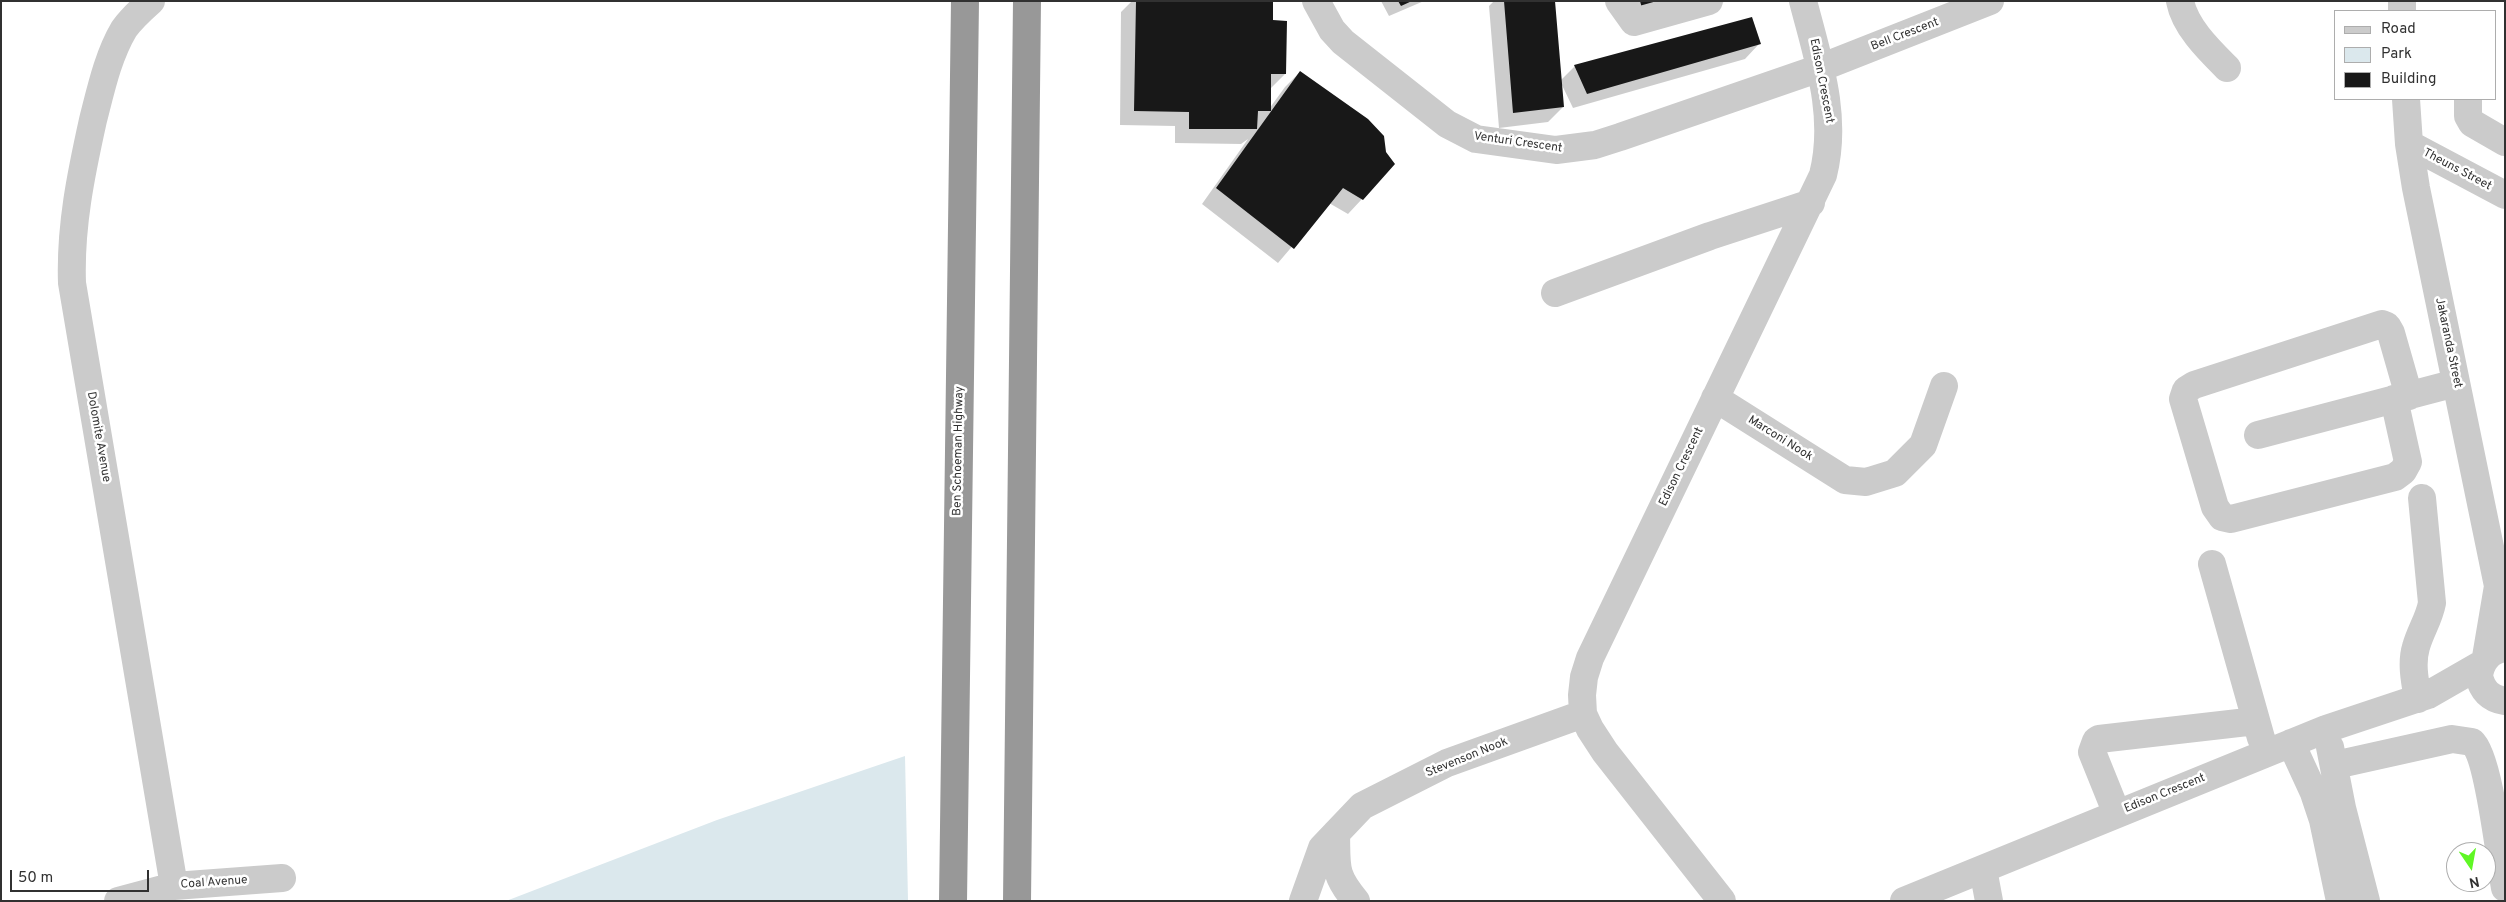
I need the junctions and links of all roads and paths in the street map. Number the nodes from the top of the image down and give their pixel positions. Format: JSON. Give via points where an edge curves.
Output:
{"nodes":[{"id":1,"x":151,"y":1,"type":"edge"},
{"id":2,"x":965,"y":1,"type":"edge"},
{"id":3,"x":1027,"y":1,"type":"edge"},
{"id":4,"x":1316,"y":1,"type":"edge"},
{"id":5,"x":1619,"y":1,"type":"edge"},
{"id":6,"x":1709,"y":1,"type":"edge"},
{"id":7,"x":1803,"y":1,"type":"edge"},
{"id":8,"x":1990,"y":1,"type":"edge"},
{"id":9,"x":2180,"y":1,"type":"edge"},
{"id":10,"x":1820,"y":68,"type":"junction"},
{"id":11,"x":2227,"y":68,"type":"dead end"},
{"id":12,"x":2406,"y":100,"type":"edge"},
{"id":13,"x":2468,"y":100,"type":"edge"},
{"id":14,"x":2505,"y":142,"type":"edge"},
{"id":15,"x":2409,"y":144,"type":"junction"},
{"id":16,"x":2505,"y":195,"type":"edge"},
{"id":17,"x":1811,"y":203,"type":"junction"},
{"id":18,"x":1555,"y":292,"type":"dead end"},
{"id":19,"x":2456,"y":383,"type":"junction"},
{"id":20,"x":1944,"y":386,"type":"dead end"},
{"id":21,"x":1714,"y":398,"type":"junction"},
{"id":22,"x":2401,"y":398,"type":"junction"},
{"id":23,"x":2258,"y":434,"type":"dead end"},
{"id":24,"x":2422,"y":498,"type":"dead end"},
{"id":25,"x":2212,"y":564,"type":"dead end"},
{"id":26,"x":2501,"y":594,"type":"edge"},
{"id":27,"x":2491,"y":656,"type":"edge"},
{"id":28,"x":2423,"y":697,"type":"junction"},
{"id":29,"x":2499,"y":701,"type":"edge"},
{"id":30,"x":1583,"y":714,"type":"junction"},
{"id":31,"x":2256,"y":721,"type":"junction"},
{"id":32,"x":2326,"y":729,"type":"junction"},
{"id":33,"x":2291,"y":743,"type":"junction"},
{"id":34,"x":2265,"y":753,"type":"junction"},
{"id":35,"x":2335,"y":765,"type":"junction"},
{"id":36,"x":2117,"y":814,"type":"junction"},
{"id":37,"x":1336,"y":833,"type":"junction"},
{"id":38,"x":1983,"y":869,"type":"junction"},
{"id":39,"x":282,"y":878,"type":"dead end"},
{"id":40,"x":174,"y":886,"type":"junction"},
{"id":41,"x":2505,"y":888,"type":"edge"},
{"id":42,"x":118,"y":901,"type":"edge"},
{"id":43,"x":953,"y":901,"type":"edge"},
{"id":44,"x":1017,"y":901,"type":"edge"},
{"id":45,"x":1302,"y":901,"type":"edge"},
{"id":46,"x":1356,"y":901,"type":"edge"},
{"id":47,"x":1722,"y":901,"type":"edge"},
{"id":48,"x":1904,"y":901,"type":"edge"},
{"id":49,"x":1989,"y":901,"type":"edge"},
{"id":50,"x":2340,"y":901,"type":"edge"},
{"id":51,"x":2366,"y":901,"type":"edge"}],
"edges":[{"from":1,"to":40,"type":"street","name":"Dolomite Avenue","via":[[125,27],[113,50],[101,87],[77,198],[71,253],[73,292]]},
{"from":2,"to":43,"type":"highway","name":"Ben Schoeman Highway"},
{"from":3,"to":44,"type":"highway"},
{"from":4,"to":10,"type":"street","name":"Venturi Crescent","via":[[1332,30],[1343,42],[1447,124],[1476,139],[1532,147],[1556,150],[1595,145]]},
{"from":5,"to":6,"type":"street","via":[[1634,22]]},
{"from":7,"to":10,"type":"street","name":"Edison Crescent"},
{"from":8,"to":10,"type":"street","name":"Bell Crescent"},
{"from":9,"to":11,"type":"street","via":[[2182,10],[2209,50]]},
{"from":10,"to":17,"type":"street","name":"Edison Crescent","via":[[1828,106],[1829,152]]},
{"from":12,"to":15,"type":"street","name":"Jakaranda Street"},
{"from":13,"to":14,"type":"street","via":[[2468,116],[2472,123]]},
{"from":15,"to":16,"type":"street","name":"Theuns Street"},
{"from":15,"to":19,"type":"street","name":"Jakaranda Street"},
{"from":17,"to":18,"type":"street"},
{"from":17,"to":21,"type":"street","name":"Edison Crescent"},
{"from":19,"to":22,"type":"street"},
{"from":19,"to":26,"type":"street","name":"Jakaranda Street"},
{"from":20,"to":21,"type":"street","name":"Marconi Nook","via":[[1923,445],[1895,473],[1866,482],[1845,480]]},
{"from":21,"to":30,"type":"street","name":"Edison Crescent","via":[[1590,658],[1584,677]]},
{"from":22,"to":22,"type":"street","via":[[2408,462],[2395,477],[2230,519],[2222,517],[2215,507],[2183,399],[2186,390],[2194,385],[2382,324],[2392,333]]},
{"from":22,"to":23,"type":"street"},
{"from":24,"to":28,"type":"street","via":[[2432,603],[2430,616],[2415,648],[2414,672]]},
{"from":25,"to":31,"type":"street"},
{"from":26,"to":27,"type":"street","name":"Jakaranda Street"},
{"from":27,"to":28,"type":"street","name":"Edison Crescent"},
{"from":27,"to":29,"type":"street","name":"Jakaranda Street","via":[[2480,676]]},
{"from":28,"to":29,"type":"street","name":"Edison Crescent"},
{"from":28,"to":32,"type":"street","name":"Edison Crescent"},
{"from":30,"to":37,"type":"street","name":"Stevenson Nook","via":[[1447,763],[1362,806]]},
{"from":30,"to":47,"type":"street","via":[[1605,752]]},
{"from":31,"to":34,"type":"street"},
{"from":31,"to":36,"type":"street","via":[[2099,739],[2093,744],[2092,752]]},
{"from":32,"to":33,"type":"street","name":"Edison Crescent"},
{"from":32,"to":35,"type":"street"},
{"from":33,"to":34,"type":"street","name":"Edison Crescent"},
{"from":33,"to":50,"type":"street","via":[[2314,793]]},
{"from":34,"to":36,"type":"street","name":"Edison Crescent"},
{"from":35,"to":41,"type":"street","via":[[2452,739],[2472,742],[2481,752],[2486,774]]},
{"from":35,"to":51,"type":"street","via":[[2342,808]]},
{"from":36,"to":38,"type":"street","name":"Edison Crescent"},
{"from":37,"to":45,"type":"street","name":"Stevenson Nook","via":[[1322,848]]},
{"from":37,"to":46,"type":"street","via":[[1336,869],[1342,884]]},
{"from":38,"to":48,"type":"street","name":"Edison Crescent"},
{"from":38,"to":49,"type":"street"},
{"from":39,"to":40,"type":"street","name":"Coal Avenue"},
{"from":40,"to":42,"type":"street","name":"Coal Avenue"}]}
